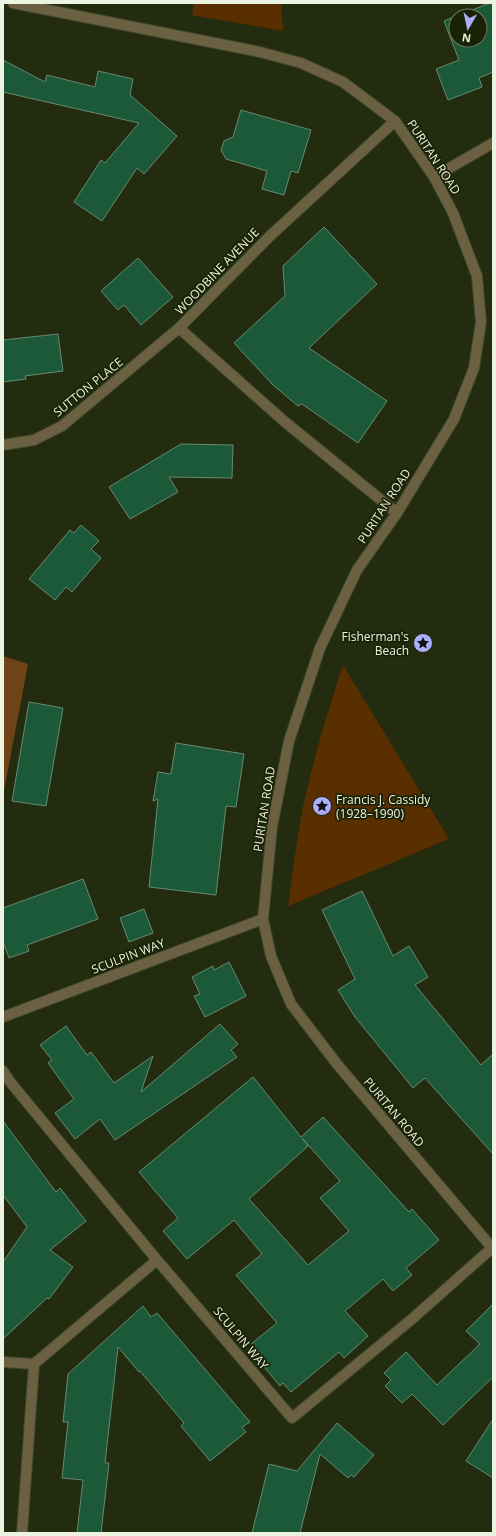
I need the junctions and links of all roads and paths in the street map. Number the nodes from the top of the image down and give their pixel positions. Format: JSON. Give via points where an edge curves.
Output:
{"nodes":[{"id":1,"x":14,"y":3,"type":"edge"},
{"id":2,"x":395,"y":121,"type":"junction"},
{"id":3,"x":493,"y":143,"type":"edge"},
{"id":4,"x":434,"y":177,"type":"junction"},
{"id":5,"x":179,"y":328,"type":"junction"},
{"id":6,"x":3,"y":445,"type":"edge"},
{"id":7,"x":397,"y":513,"type":"junction"},
{"id":8,"x":263,"y":919,"type":"junction"},
{"id":9,"x":3,"y":1017,"type":"edge"},
{"id":10,"x":3,"y":1071,"type":"edge"},
{"id":11,"x":493,"y":1248,"type":"edge"},
{"id":12,"x":157,"y":1260,"type":"junction"},
{"id":13,"x":3,"y":1362,"type":"edge"},
{"id":14,"x":34,"y":1364,"type":"junction"},
{"id":15,"x":22,"y":1533,"type":"edge"}],
"edges":[{"from":1,"to":2,"type":"street","name":"PURITAN ROAD","via":[[260,52],[301,63],[343,82]]},
{"from":2,"to":4,"type":"street","name":"PURITAN ROAD"},
{"from":2,"to":5,"type":"street","name":"WOODBINE AVENUE","via":[[270,236]]},
{"from":3,"to":4,"type":"street"},
{"from":4,"to":7,"type":"street","name":"PURITAN ROAD","via":[[454,213],[476,276],[481,322],[474,368],[454,419]]},
{"from":5,"to":6,"type":"street","name":"SUTTON PLACE","via":[[62,426],[34,440]]},
{"from":5,"to":7,"type":"street","name":"WOODBINE AVENUE","via":[[285,422]]},
{"from":7,"to":8,"type":"street","name":"PURITAN ROAD","via":[[357,570],[320,648],[289,741],[272,827]]},
{"from":8,"to":9,"type":"street","name":"SCULPIN WAY"},
{"from":8,"to":11,"type":"street","name":"PURITAN ROAD","via":[[270,956],[291,1004],[337,1064]]},
{"from":10,"to":12,"type":"street","name":"SCULPIN WAY"},
{"from":11,"to":12,"type":"street","name":"SCULPIN WAY","via":[[292,1418]]},
{"from":12,"to":14,"type":"street"},
{"from":13,"to":14,"type":"street"},
{"from":14,"to":15,"type":"street"}]}
